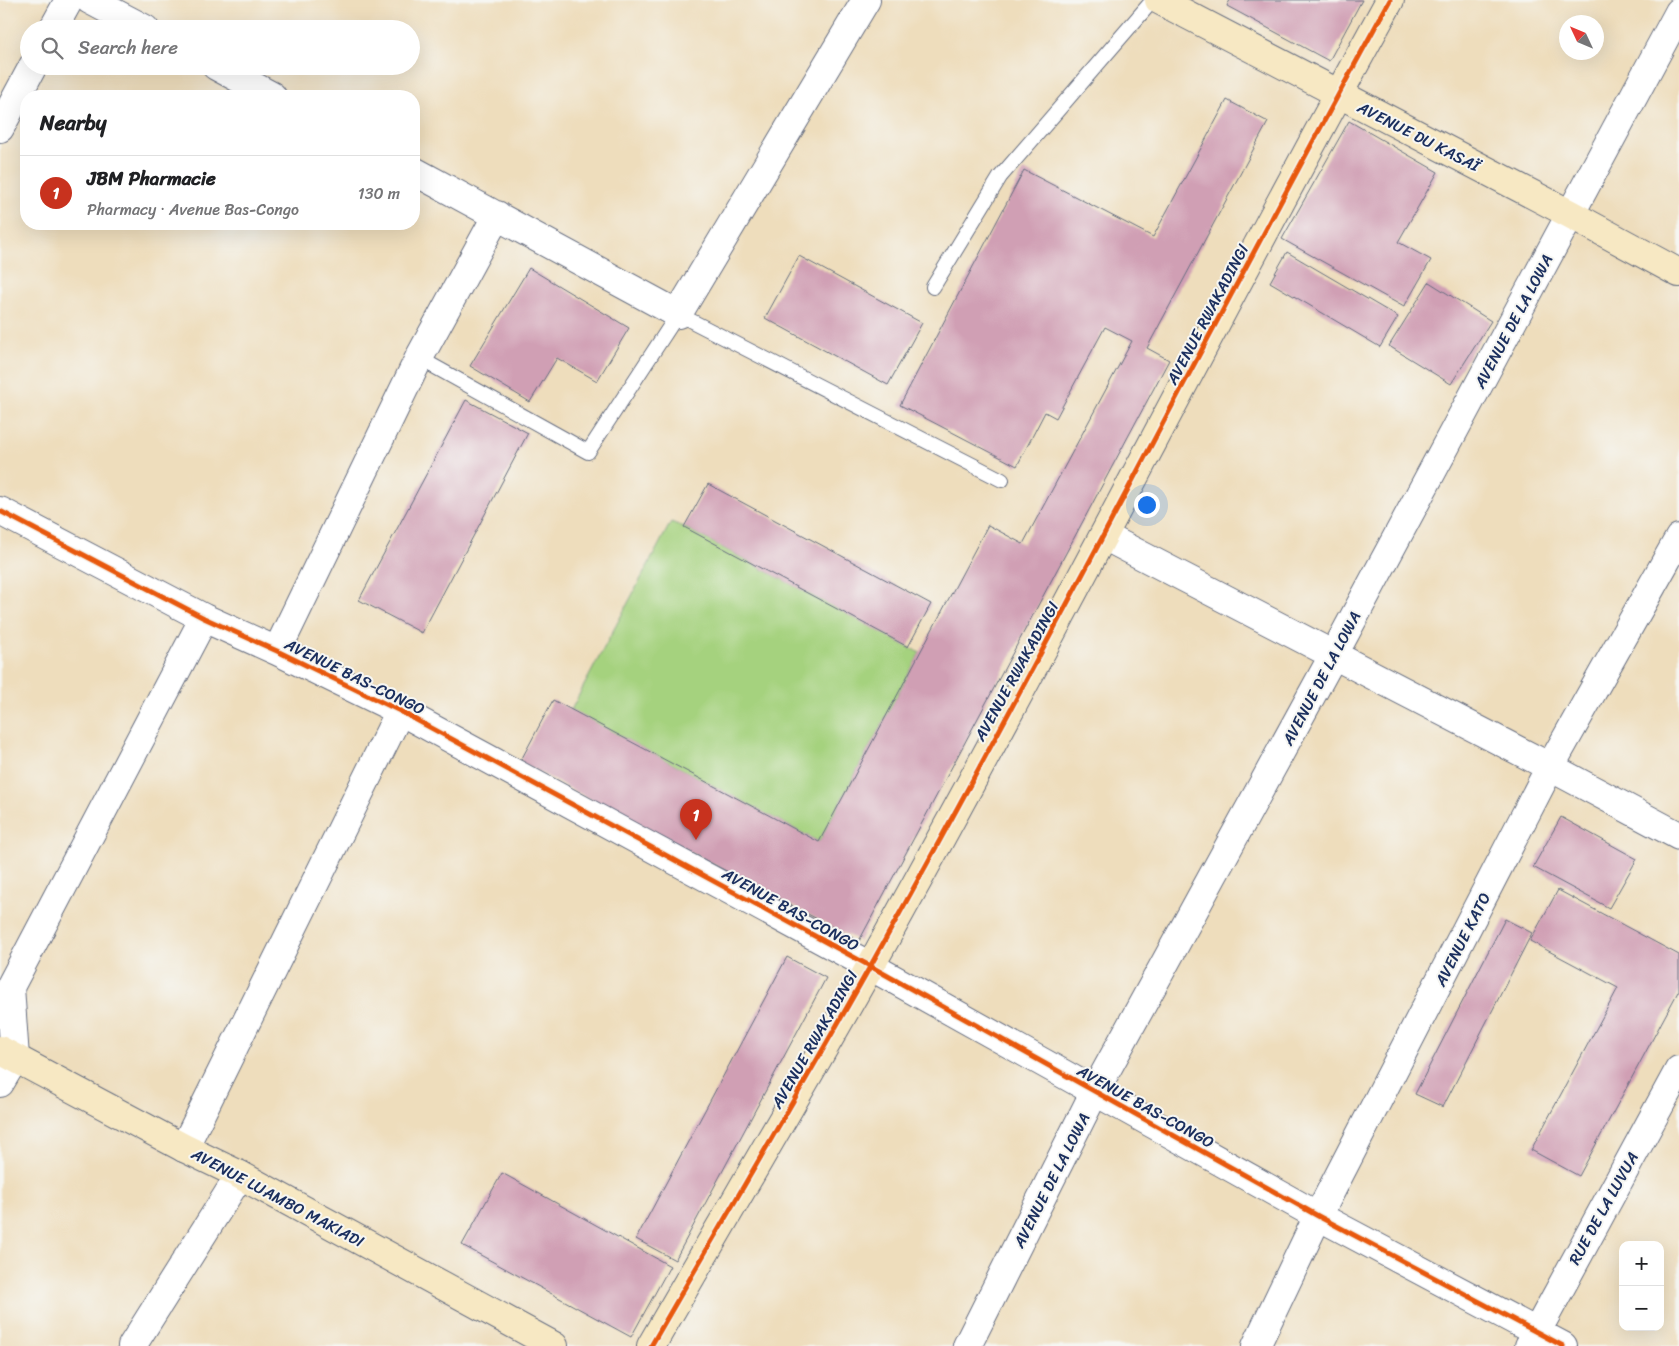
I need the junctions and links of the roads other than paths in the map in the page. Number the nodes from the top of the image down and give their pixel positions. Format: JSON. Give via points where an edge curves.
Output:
{"nodes":[{"id":1,"x":69,"y":0,"type":"edge"},
{"id":2,"x":90,"y":0,"type":"edge"},
{"id":3,"x":866,"y":0,"type":"edge"},
{"id":4,"x":1153,"y":0,"type":"edge"},
{"id":5,"x":1159,"y":0,"type":"edge"},
{"id":6,"x":1390,"y":0,"type":"edge"},
{"id":7,"x":1679,"y":12,"type":"edge"},
{"id":8,"x":58,"y":20,"type":"edge"},
{"id":9,"x":128,"y":20,"type":"edge"},
{"id":10,"x":28,"y":75,"type":"edge"},
{"id":11,"x":233,"y":75,"type":"edge"},
{"id":12,"x":20,"y":90,"type":"edge"},
{"id":13,"x":20,"y":90,"type":"edge"},
{"id":14,"x":261,"y":90,"type":"edge"},
{"id":15,"x":1338,"y":94,"type":"junction"},
{"id":16,"x":0,"y":128,"type":"edge"},
{"id":17,"x":420,"y":174,"type":"edge"},
{"id":18,"x":1570,"y":214,"type":"junction"},
{"id":19,"x":497,"y":215,"type":"junction"},
{"id":20,"x":1679,"y":273,"type":"edge"},
{"id":21,"x":933,"y":287,"type":"dead end"},
{"id":22,"x":678,"y":314,"type":"junction"},
{"id":23,"x":419,"y":358,"type":"junction"},
{"id":24,"x":1002,"y":480,"type":"dead end"},
{"id":25,"x":0,"y":510,"type":"edge"},
{"id":26,"x":1104,"y":536,"type":"junction"},
{"id":27,"x":1679,"y":538,"type":"edge"},
{"id":28,"x":204,"y":618,"type":"junction"},
{"id":29,"x":277,"y":651,"type":"junction"},
{"id":30,"x":1333,"y":656,"type":"junction"},
{"id":31,"x":400,"y":711,"type":"junction"},
{"id":32,"x":1550,"y":767,"type":"junction"},
{"id":33,"x":1679,"y":836,"type":"edge"},
{"id":34,"x":870,"y":966,"type":"junction"},
{"id":35,"x":8,"y":1054,"type":"edge"},
{"id":36,"x":1679,"y":1070,"type":"edge"},
{"id":37,"x":0,"y":1083,"type":"edge"},
{"id":38,"x":1095,"y":1092,"type":"junction"},
{"id":39,"x":184,"y":1148,"type":"junction"},
{"id":40,"x":240,"y":1176,"type":"junction"},
{"id":41,"x":1318,"y":1216,"type":"junction"},
{"id":42,"x":1532,"y":1339,"type":"edge"},
{"id":43,"x":132,"y":1346,"type":"edge"},
{"id":44,"x":554,"y":1346,"type":"edge"},
{"id":45,"x":651,"y":1346,"type":"edge"},
{"id":46,"x":967,"y":1346,"type":"edge"},
{"id":47,"x":1256,"y":1346,"type":"edge"},
{"id":48,"x":1563,"y":1346,"type":"edge"}],
"edges":[{"from":1,"to":8,"type":"street"},
{"from":2,"to":9,"type":"street"},
{"from":3,"to":22,"type":"street"},
{"from":4,"to":21,"type":"lane","via":[[1000,176]]},
{"from":5,"to":15,"type":"street","name":"AVENUE DU KASAÏ"},
{"from":6,"to":15,"type":"street","name":"AVENUE RWAKADINGI"},
{"from":7,"to":18,"type":"street","name":"AVENUE DE LA LOWA"},
{"from":10,"to":13,"type":"street"},
{"from":11,"to":14,"type":"street"},
{"from":12,"to":16,"type":"street"},
{"from":15,"to":18,"type":"street","name":"AVENUE DU KASAÏ"},
{"from":15,"to":26,"type":"street","name":"AVENUE RWAKADINGI"},
{"from":17,"to":19,"type":"street"},
{"from":18,"to":20,"type":"street","name":"AVENUE DU KASAÏ"},
{"from":18,"to":30,"type":"street","name":"AVENUE DE LA LOWA"},
{"from":19,"to":22,"type":"street"},
{"from":19,"to":23,"type":"street"},
{"from":22,"to":23,"type":"lane","via":[[588,452]]},
{"from":22,"to":24,"type":"lane"},
{"from":23,"to":29,"type":"street"},
{"from":25,"to":28,"type":"street","name":"AVENUE BAS-CONGO"},
{"from":26,"to":30,"type":"street"},
{"from":26,"to":34,"type":"street","name":"AVENUE RWAKADINGI"},
{"from":27,"to":32,"type":"street","name":"AVENUE KATO"},
{"from":28,"to":29,"type":"street","name":"AVENUE BAS-CONGO"},
{"from":28,"to":35,"type":"street","via":[[10,987]]},
{"from":29,"to":31,"type":"street","name":"AVENUE BAS-CONGO"},
{"from":30,"to":32,"type":"street"},
{"from":30,"to":38,"type":"street","name":"AVENUE DE LA LOWA"},
{"from":31,"to":34,"type":"street","name":"AVENUE BAS-CONGO"},
{"from":31,"to":39,"type":"street"},
{"from":32,"to":33,"type":"street"},
{"from":32,"to":41,"type":"street","name":"AVENUE KATO"},
{"from":34,"to":38,"type":"street","name":"AVENUE BAS-CONGO"},
{"from":34,"to":45,"type":"street","name":"AVENUE RWAKADINGI"},
{"from":35,"to":37,"type":"street"},
{"from":35,"to":39,"type":"street","name":"AVENUE LUAMBO MAKIADI"},
{"from":36,"to":42,"type":"street","name":"RUE DE LA LUVUA"},
{"from":38,"to":41,"type":"street","name":"AVENUE BAS-CONGO"},
{"from":38,"to":46,"type":"street","name":"AVENUE DE LA LOWA"},
{"from":39,"to":40,"type":"street","name":"AVENUE LUAMBO MAKIADI"},
{"from":40,"to":43,"type":"street"},
{"from":40,"to":44,"type":"street","name":"AVENUE LUAMBO MAKIADI"},
{"from":41,"to":42,"type":"street","name":"AVENUE BAS-CONGO"},
{"from":41,"to":47,"type":"street","name":"AVENUE KATO"},
{"from":42,"to":48,"type":"street","name":"AVENUE BAS-CONGO"}]}
